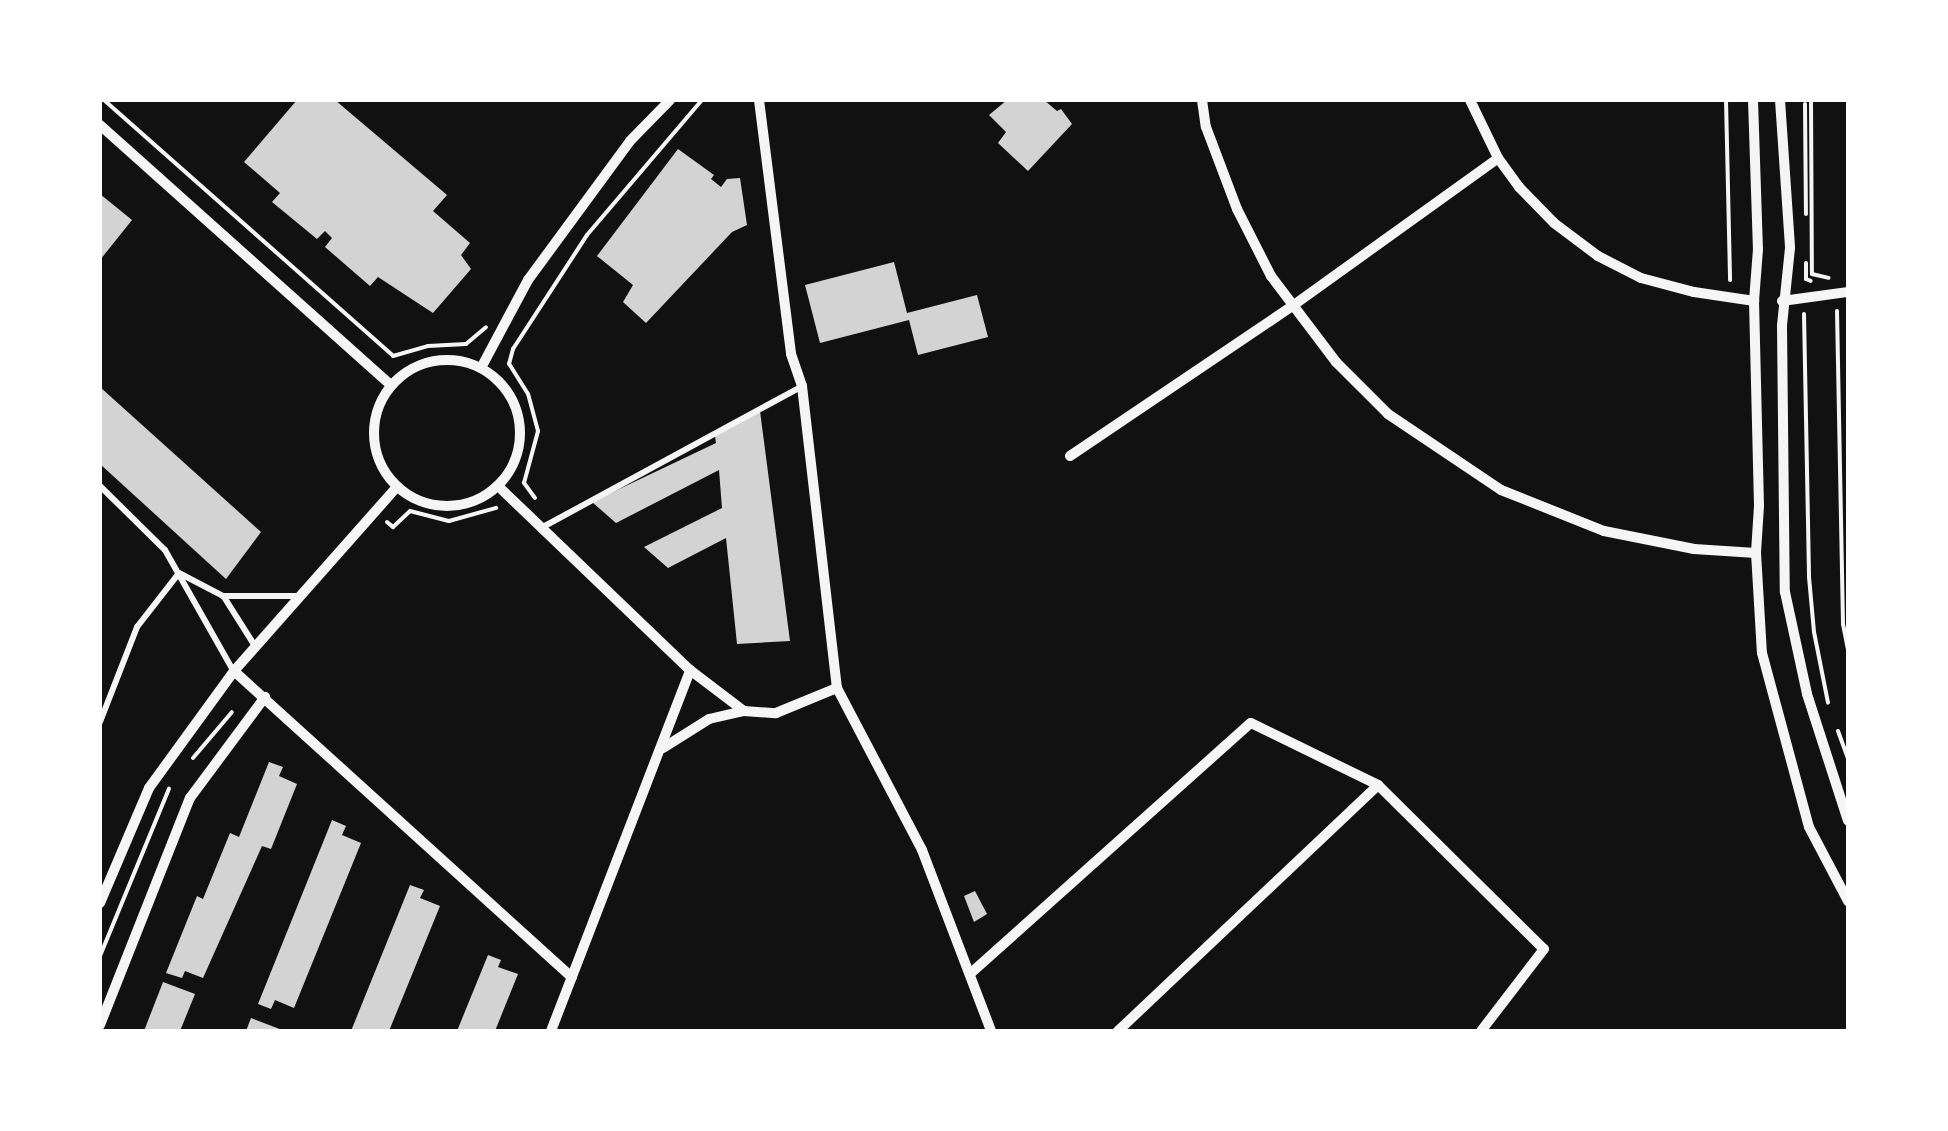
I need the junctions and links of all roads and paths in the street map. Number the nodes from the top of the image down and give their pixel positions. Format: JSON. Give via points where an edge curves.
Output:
{"nodes":[{"id":1,"x":104,"y":100,"type":"edge"},
{"id":2,"x":670,"y":100,"type":"edge"},
{"id":3,"x":702,"y":100,"type":"edge"},
{"id":4,"x":759,"y":100,"type":"edge"},
{"id":5,"x":1202,"y":100,"type":"edge"},
{"id":6,"x":1470,"y":100,"type":"edge"},
{"id":7,"x":1726,"y":100,"type":"edge"},
{"id":8,"x":1753,"y":100,"type":"edge"},
{"id":9,"x":1780,"y":100,"type":"edge"},
{"id":10,"x":1811,"y":100,"type":"edge"},
{"id":11,"x":1805,"y":104,"type":"dead end"},
{"id":12,"x":100,"y":125,"type":"edge"},
{"id":13,"x":1498,"y":158,"type":"junction"},
{"id":14,"x":1836,"y":278,"type":"dead end"},
{"id":15,"x":1720,"y":280,"type":"dead end"},
{"id":16,"x":1848,"y":292,"type":"edge"},
{"id":17,"x":1754,"y":301,"type":"junction"},
{"id":18,"x":1782,"y":301,"type":"junction"},
{"id":19,"x":1835,"y":301,"type":"junction"},
{"id":20,"x":1290,"y":307,"type":"junction"},
{"id":21,"x":496,"y":334,"type":"junction"},
{"id":22,"x":516,"y":344,"type":"junction"},
{"id":23,"x":482,"y":368,"type":"junction"},
{"id":24,"x":391,"y":385,"type":"junction"},
{"id":25,"x":802,"y":386,"type":"junction"},
{"id":26,"x":1840,"y":418,"type":"junction"},
{"id":27,"x":1848,"y":420,"type":"edge"},
{"id":28,"x":1070,"y":456,"type":"dead end"},
{"id":29,"x":100,"y":486,"type":"edge"},
{"id":30,"x":498,"y":486,"type":"junction"},
{"id":31,"x":398,"y":487,"type":"junction"},
{"id":32,"x":375,"y":512,"type":"junction"},
{"id":33,"x":523,"y":512,"type":"junction"},
{"id":34,"x":540,"y":528,"type":"junction"},
{"id":35,"x":1756,"y":553,"type":"junction"},
{"id":36,"x":179,"y":573,"type":"junction"},
{"id":37,"x":223,"y":596,"type":"junction"},
{"id":38,"x":300,"y":596,"type":"junction"},
{"id":39,"x":255,"y":646,"type":"junction"},
{"id":40,"x":1848,"y":649,"type":"edge"},
{"id":41,"x":690,"y":670,"type":"junction"},
{"id":42,"x":234,"y":671,"type":"junction"},
{"id":43,"x":837,"y":688,"type":"junction"},
{"id":44,"x":265,"y":697,"type":"junction"},
{"id":45,"x":744,"y":712,"type":"junction"},
{"id":46,"x":1830,"y":713,"type":"dead end"},
{"id":47,"x":100,"y":722,"type":"edge"},
{"id":48,"x":1836,"y":728,"type":"dead end"},
{"id":49,"x":662,"y":748,"type":"junction"},
{"id":50,"x":1848,"y":758,"type":"edge"},
{"id":51,"x":1378,"y":785,"type":"junction"},
{"id":52,"x":1848,"y":821,"type":"edge"},
{"id":53,"x":1848,"y":901,"type":"edge"},
{"id":54,"x":100,"y":903,"type":"edge"},
{"id":55,"x":971,"y":974,"type":"junction"},
{"id":56,"x":572,"y":977,"type":"junction"},
{"id":57,"x":100,"y":1025,"type":"edge"},
{"id":58,"x":1483,"y":1030,"type":"edge"},
{"id":59,"x":551,"y":1031,"type":"edge"},
{"id":60,"x":990,"y":1031,"type":"edge"},
{"id":61,"x":1118,"y":1031,"type":"edge"}],
"edges":[{"from":1,"to":21,"type":"path","via":[[393,356],[466,344],[484,325]]},
{"from":2,"to":21,"type":"street","via":[[630,141]]},
{"from":3,"to":22,"type":"path","via":[[588,235]]},
{"from":4,"to":25,"type":"street","via":[[791,354]]},
{"from":5,"to":20,"type":"street","via":[[1237,209]]},
{"from":6,"to":13,"type":"street"},
{"from":7,"to":15,"type":"path","via":[[1730,281]]},
{"from":8,"to":17,"type":"street"},
{"from":9,"to":18,"type":"street","via":[[1790,248]]},
{"from":10,"to":14,"type":"path","via":[[1812,274]]},
{"from":11,"to":19,"type":"path","via":[[1806,279],[1827,286]]},
{"from":12,"to":24,"type":"street"},
{"from":13,"to":17,"type":"street","via":[[1554,223],[1598,256],[1641,278]]},
{"from":13,"to":20,"type":"street"},
{"from":16,"to":19,"type":"street"},
{"from":17,"to":35,"type":"street"},
{"from":18,"to":19,"type":"street"},
{"from":18,"to":52,"type":"street","via":[[1785,592],[1807,694]]},
{"from":19,"to":26,"type":"path"},
{"from":19,"to":46,"type":"path","via":[[1804,314],[1809,578]]},
{"from":20,"to":28,"type":"street"},
{"from":20,"to":35,"type":"street","via":[[1388,414],[1501,490],[1604,531],[1709,552]]},
{"from":21,"to":22,"type":"path"},
{"from":21,"to":23,"type":"street"},
{"from":22,"to":33,"type":"path","via":[[509,364],[528,394],[538,432],[524,483],[536,498]]},
{"from":23,"to":24,"type":"street","via":[[441,360],[421,364]]},
{"from":23,"to":30,"type":"street","via":[[501,383],[520,426],[512,467]]},
{"from":24,"to":31,"type":"street","via":[[373,429],[384,470]]},
{"from":25,"to":34,"type":"lane"},
{"from":25,"to":43,"type":"street"},
{"from":26,"to":27,"type":"path"},
{"from":26,"to":40,"type":"path"},
{"from":29,"to":36,"type":"lane","via":[[165,550]]},
{"from":30,"to":31,"type":"street","via":[[460,505],[438,506]]},
{"from":30,"to":33,"type":"street"},
{"from":31,"to":32,"type":"street"},
{"from":32,"to":33,"type":"path","via":[[393,526],[410,511],[449,521],[496,508],[516,517]]},
{"from":32,"to":38,"type":"street"},
{"from":33,"to":34,"type":"street"},
{"from":34,"to":41,"type":"street"},
{"from":35,"to":53,"type":"street","via":[[1768,673],[1809,827]]},
{"from":36,"to":37,"type":"lane"},
{"from":36,"to":42,"type":"lane"},
{"from":36,"to":47,"type":"lane","via":[[136,627]]},
{"from":37,"to":38,"type":"lane"},
{"from":37,"to":39,"type":"lane"},
{"from":38,"to":39,"type":"street"},
{"from":39,"to":42,"type":"street"},
{"from":41,"to":45,"type":"street"},
{"from":41,"to":49,"type":"street"},
{"from":42,"to":44,"type":"street"},
{"from":42,"to":54,"type":"street","via":[[149,788]]},
{"from":43,"to":45,"type":"street","via":[[776,713]]},
{"from":43,"to":55,"type":"street","via":[[922,850]]},
{"from":44,"to":56,"type":"street"},
{"from":44,"to":57,"type":"street","via":[[190,798]]},
{"from":45,"to":49,"type":"street","via":[[708,719]]},
{"from":48,"to":50,"type":"path"},
{"from":49,"to":56,"type":"street"},
{"from":51,"to":55,"type":"street","via":[[1251,722]]},
{"from":51,"to":58,"type":"street","via":[[1544,948]]},
{"from":51,"to":61,"type":"street"},
{"from":55,"to":60,"type":"street"},
{"from":56,"to":59,"type":"street"}]}
